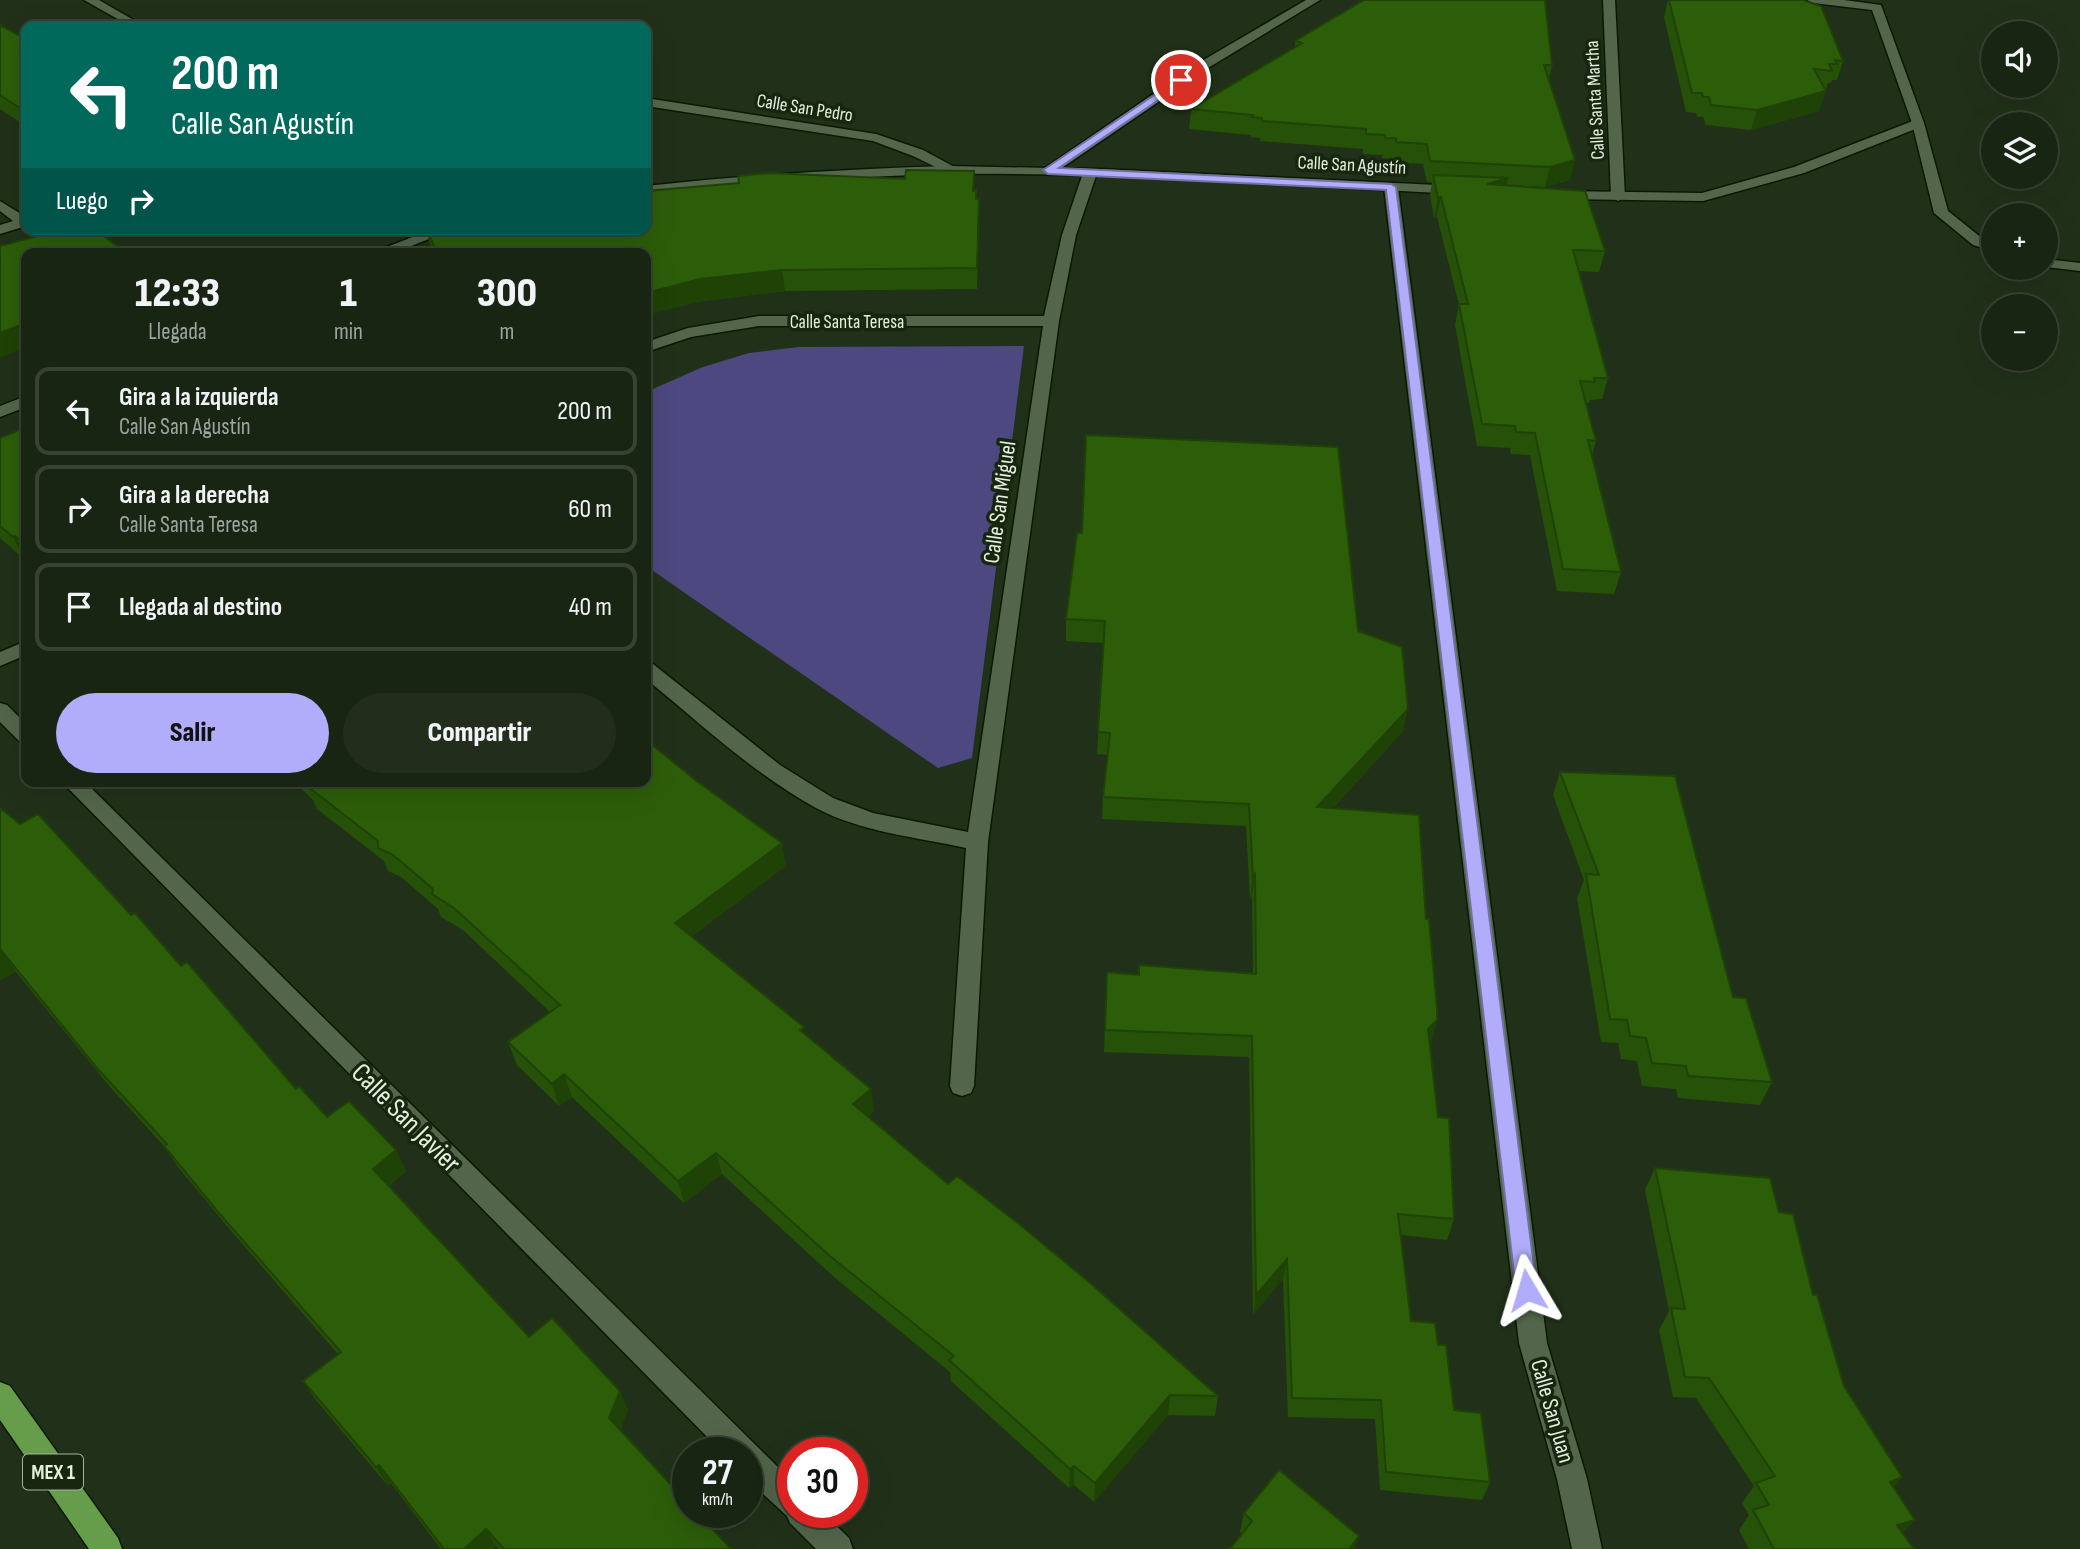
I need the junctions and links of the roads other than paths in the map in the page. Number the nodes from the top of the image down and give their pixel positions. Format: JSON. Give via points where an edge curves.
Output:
{"nodes":[{"id":1,"x":90,"y":0,"type":"edge"},
{"id":2,"x":1314,"y":0,"type":"edge"},
{"id":3,"x":1609,"y":0,"type":"edge"},
{"id":4,"x":1813,"y":0,"type":"edge"},
{"id":5,"x":129,"y":21,"type":"edge"},
{"id":6,"x":651,"y":103,"type":"edge"},
{"id":7,"x":1918,"y":122,"type":"junction"},
{"id":8,"x":953,"y":170,"type":"junction"},
{"id":9,"x":1048,"y":170,"type":"junction"},
{"id":10,"x":1090,"y":173,"type":"junction"},
{"id":11,"x":1391,"y":187,"type":"junction"},
{"id":12,"x":651,"y":190,"type":"edge"},
{"id":13,"x":1471,"y":191,"type":"edge"},
{"id":14,"x":1551,"y":194,"type":"edge"},
{"id":15,"x":1618,"y":197,"type":"junction"},
{"id":16,"x":0,"y":205,"type":"edge"},
{"id":17,"x":21,"y":218,"type":"edge"},
{"id":18,"x":21,"y":222,"type":"edge"},
{"id":19,"x":0,"y":230,"type":"edge"},
{"id":20,"x":430,"y":235,"type":"edge"},
{"id":21,"x":1981,"y":243,"type":"edge"},
{"id":22,"x":393,"y":248,"type":"edge"},
{"id":23,"x":2058,"y":264,"type":"edge"},
{"id":24,"x":2080,"y":267,"type":"edge"},
{"id":25,"x":1051,"y":321,"type":"junction"},
{"id":26,"x":651,"y":345,"type":"edge"},
{"id":27,"x":21,"y":403,"type":"edge"},
{"id":28,"x":0,"y":412,"type":"edge"},
{"id":29,"x":21,"y":650,"type":"edge"},
{"id":30,"x":0,"y":660,"type":"edge"},
{"id":31,"x":651,"y":673,"type":"edge"},
{"id":32,"x":0,"y":710,"type":"edge"},
{"id":33,"x":21,"y":731,"type":"edge"},
{"id":34,"x":77,"y":787,"type":"edge"},
{"id":35,"x":977,"y":842,"type":"junction"},
{"id":36,"x":962,"y":1086,"type":"dead end"},
{"id":37,"x":0,"y":1396,"type":"edge"},
{"id":38,"x":727,"y":1437,"type":"edge"},
{"id":39,"x":763,"y":1474,"type":"edge"},
{"id":40,"x":777,"y":1487,"type":"edge"},
{"id":41,"x":817,"y":1528,"type":"edge"},
{"id":42,"x":107,"y":1549,"type":"edge"},
{"id":43,"x":838,"y":1549,"type":"edge"},
{"id":44,"x":1587,"y":1549,"type":"edge"}],
"edges":[{"from":1,"to":5,"type":"street"},
{"from":2,"to":9,"type":"street","via":[[1203,65]]},
{"from":3,"to":15,"type":"street","name":"Calle Santa Martha"},
{"from":4,"to":7,"type":"street","via":[[1877,7]]},
{"from":6,"to":8,"type":"street","name":"Calle San Pedro","via":[[876,138]]},
{"from":7,"to":15,"type":"street","via":[[1798,170],[1703,197]]},
{"from":7,"to":21,"type":"street","via":[[1941,213]]},
{"from":8,"to":9,"type":"street","name":"Calle San Agustín"},
{"from":8,"to":12,"type":"street","name":"Calle San Agustín","via":[[779,177]]},
{"from":9,"to":10,"type":"street","name":"Calle San Agustín"},
{"from":10,"to":11,"type":"street","name":"Calle San Agustín"},
{"from":10,"to":25,"type":"street","name":"Calle San Miguel","via":[[1069,235]]},
{"from":11,"to":13,"type":"street","name":"Calle San Agustín"},
{"from":11,"to":44,"type":"street","name":"Calle San Juan","via":[[1533,1343]]},
{"from":14,"to":15,"type":"street"},
{"from":16,"to":17,"type":"street"},
{"from":18,"to":19,"type":"street"},
{"from":20,"to":22,"type":"street"},
{"from":23,"to":24,"type":"street"},
{"from":25,"to":26,"type":"street","name":"Calle Santa Teresa","via":[[759,321],[688,333]]},
{"from":25,"to":35,"type":"street","name":"Calle San Miguel"},
{"from":27,"to":28,"type":"street"},
{"from":29,"to":30,"type":"street"},
{"from":31,"to":35,"type":"street","via":[[773,770],[825,803],[870,820]]},
{"from":32,"to":33,"type":"street"},
{"from":34,"to":38,"type":"street","name":"Calle San Javier"},
{"from":35,"to":36,"type":"street","name":"Calle San Miguel"},
{"from":37,"to":42,"type":"highway","number":"MEX 1"},
{"from":39,"to":40,"type":"street"},
{"from":41,"to":43,"type":"street"}]}
